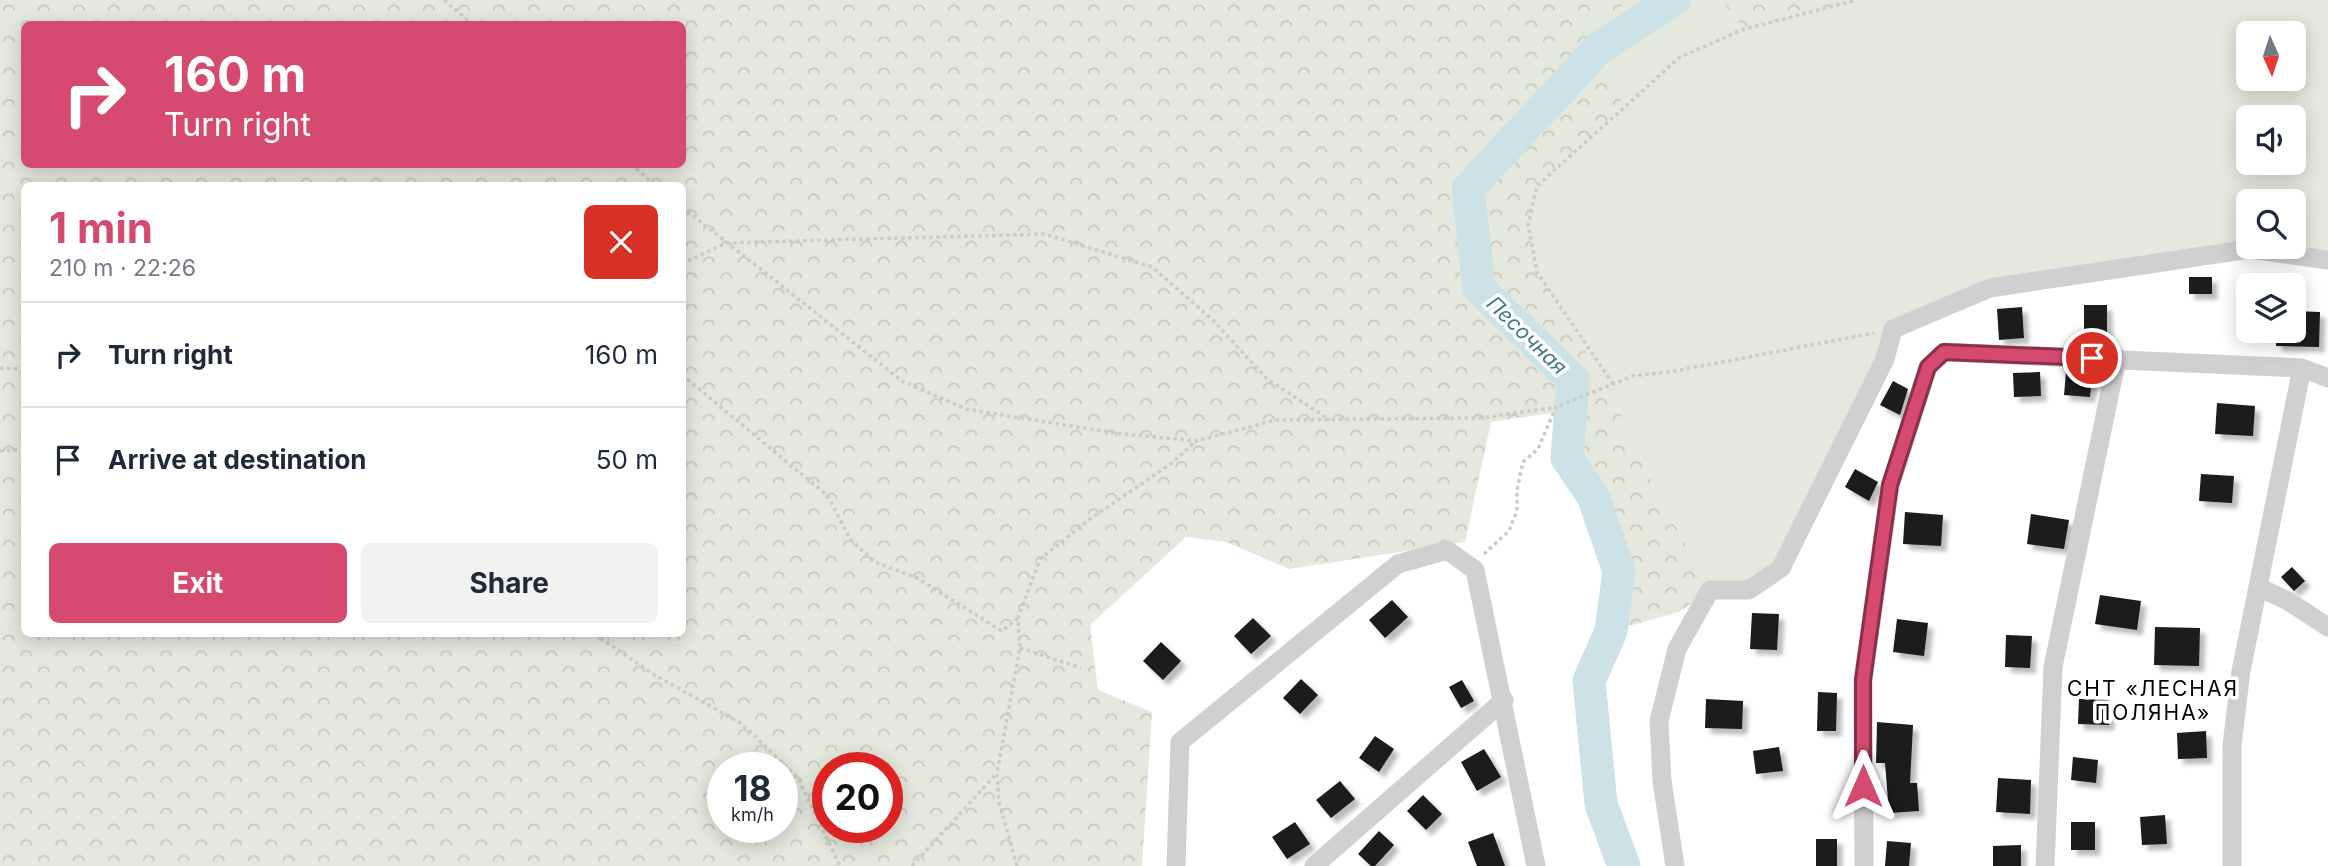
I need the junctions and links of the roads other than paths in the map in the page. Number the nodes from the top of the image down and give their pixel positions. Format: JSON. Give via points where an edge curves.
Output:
{"nodes":[{"id":1,"x":2328,"y":260,"type":"edge"},
{"id":2,"x":2117,"y":358,"type":"junction"},
{"id":3,"x":2302,"y":368,"type":"junction"},
{"id":4,"x":2328,"y":378,"type":"edge"},
{"id":5,"x":2258,"y":587,"type":"junction"},
{"id":6,"x":2328,"y":627,"type":"edge"},
{"id":7,"x":1504,"y":700,"type":"junction"},
{"id":8,"x":1176,"y":866,"type":"edge"},
{"id":9,"x":1314,"y":866,"type":"edge"},
{"id":10,"x":1536,"y":866,"type":"edge"},
{"id":11,"x":1675,"y":866,"type":"edge"},
{"id":12,"x":1864,"y":866,"type":"edge"},
{"id":13,"x":2045,"y":866,"type":"edge"},
{"id":14,"x":2232,"y":866,"type":"edge"}],
"edges":[{"from":1,"to":11,"type":"street","via":[[2250,249],[1990,288],[1893,329],[1885,359],[1781,568],[1749,590],[1710,590],[1677,649],[1659,721],[1662,781]]},
{"from":2,"to":3,"type":"street"},
{"from":2,"to":12,"type":"street","via":[[1944,352],[1928,367],[1890,485],[1863,680]]},
{"from":2,"to":13,"type":"street","via":[[2053,667]]},
{"from":3,"to":4,"type":"street"},
{"from":3,"to":5,"type":"street"},
{"from":5,"to":6,"type":"street"},
{"from":5,"to":14,"type":"street","via":[[2232,745]]},
{"from":7,"to":8,"type":"street","via":[[1475,570],[1447,550],[1398,564],[1180,741]]},
{"from":7,"to":9,"type":"street"},
{"from":7,"to":10,"type":"street"}]}
